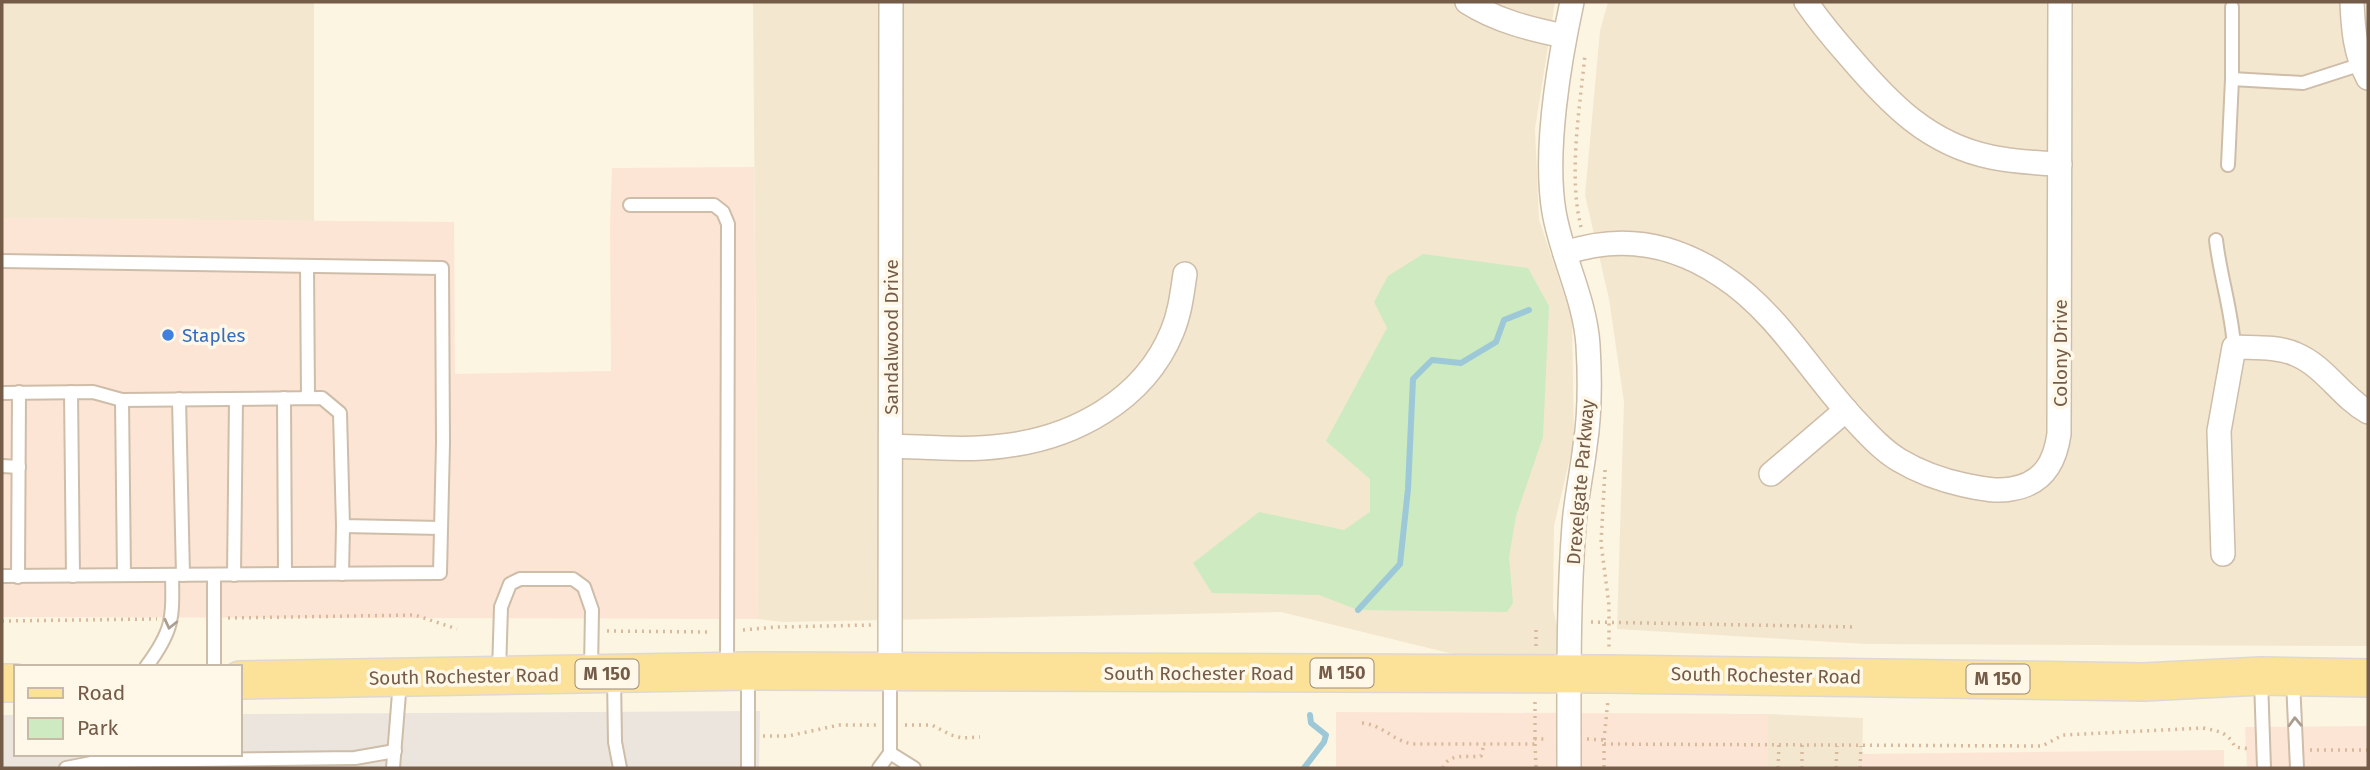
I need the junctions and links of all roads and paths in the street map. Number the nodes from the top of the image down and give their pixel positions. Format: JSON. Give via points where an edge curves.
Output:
{"nodes":[{"id":1,"x":891,"y":2,"type":"edge"},
{"id":2,"x":1467,"y":2,"type":"edge"},
{"id":3,"x":1572,"y":2,"type":"edge"},
{"id":4,"x":1806,"y":2,"type":"edge"},
{"id":5,"x":2060,"y":2,"type":"edge"},
{"id":6,"x":2351,"y":2,"type":"edge"},
{"id":7,"x":2232,"y":7,"type":"dead end"},
{"id":8,"x":1564,"y":36,"type":"junction"},
{"id":9,"x":1585,"y":54,"type":"dead end"},
{"id":10,"x":2366,"y":73,"type":"edge"},
{"id":11,"x":2232,"y":79,"type":"junction"},
{"id":12,"x":2060,"y":164,"type":"junction"},
{"id":13,"x":2228,"y":165,"type":"dead end"},
{"id":14,"x":630,"y":205,"type":"dead end"},
{"id":15,"x":1577,"y":213,"type":"dead end"},
{"id":16,"x":2216,"y":240,"type":"dead end"},
{"id":17,"x":1565,"y":253,"type":"junction"},
{"id":18,"x":2,"y":261,"type":"edge"},
{"id":19,"x":307,"y":266,"type":"junction"},
{"id":20,"x":1185,"y":274,"type":"dead end"},
{"id":21,"x":2234,"y":347,"type":"junction"},
{"id":22,"x":19,"y":392,"type":"junction"},
{"id":23,"x":71,"y":392,"type":"junction"},
{"id":24,"x":2,"y":393,"type":"edge"},
{"id":25,"x":236,"y":398,"type":"junction"},
{"id":26,"x":284,"y":398,"type":"junction"},
{"id":27,"x":308,"y":398,"type":"junction"},
{"id":28,"x":179,"y":399,"type":"junction"},
{"id":29,"x":122,"y":400,"type":"junction"},
{"id":30,"x":1846,"y":410,"type":"junction"},
{"id":31,"x":2368,"y":412,"type":"edge"},
{"id":32,"x":891,"y":446,"type":"junction"},
{"id":33,"x":2,"y":466,"type":"edge"},
{"id":34,"x":19,"y":467,"type":"junction"},
{"id":35,"x":1771,"y":474,"type":"dead end"},
{"id":36,"x":343,"y":526,"type":"junction"},
{"id":37,"x":442,"y":528,"type":"junction"},
{"id":38,"x":2222,"y":554,"type":"dead end"},
{"id":39,"x":342,"y":573,"type":"junction"},
{"id":40,"x":285,"y":574,"type":"junction"},
{"id":41,"x":178,"y":575,"type":"junction"},
{"id":42,"x":214,"y":575,"type":"junction"},
{"id":43,"x":234,"y":575,"type":"junction"},
{"id":44,"x":2,"y":576,"type":"edge"},
{"id":45,"x":74,"y":576,"type":"junction"},
{"id":46,"x":124,"y":576,"type":"junction"},
{"id":47,"x":18,"y":577,"type":"junction"},
{"id":48,"x":226,"y":618,"type":"dead end"},
{"id":49,"x":164,"y":619,"type":"dead end"},
{"id":50,"x":2,"y":621,"type":"edge"},
{"id":51,"x":1599,"y":621,"type":"dead end"},
{"id":52,"x":876,"y":625,"type":"dead end"},
{"id":53,"x":1536,"y":626,"type":"dead end"},
{"id":54,"x":1857,"y":627,"type":"dead end"},
{"id":55,"x":457,"y":629,"type":"dead end"},
{"id":56,"x":741,"y":631,"type":"dead end"},
{"id":57,"x":607,"y":632,"type":"dead end"},
{"id":58,"x":711,"y":632,"type":"dead end"},
{"id":59,"x":1536,"y":641,"type":"dead end"},
{"id":60,"x":148,"y":665,"type":"edge"},
{"id":61,"x":215,"y":665,"type":"edge"},
{"id":62,"x":738,"y":671,"type":"junction"},
{"id":63,"x":890,"y":672,"type":"junction"},
{"id":64,"x":602,"y":674,"type":"junction"},
{"id":65,"x":1569,"y":674,"type":"junction"},
{"id":66,"x":498,"y":675,"type":"junction"},
{"id":67,"x":2277,"y":676,"type":"junction"},
{"id":68,"x":400,"y":677,"type":"junction"},
{"id":69,"x":2368,"y":678,"type":"edge"},
{"id":70,"x":242,"y":680,"type":"edge"},
{"id":71,"x":1608,"y":704,"type":"dead end"},
{"id":72,"x":1535,"y":720,"type":"dead end"},
{"id":73,"x":1362,"y":723,"type":"dead end"},
{"id":74,"x":864,"y":725,"type":"dead end"},
{"id":75,"x":915,"y":725,"type":"dead end"},
{"id":76,"x":748,"y":736,"type":"junction"},
{"id":77,"x":980,"y":737,"type":"dead end"},
{"id":78,"x":1546,"y":739,"type":"dead end"},
{"id":79,"x":1587,"y":740,"type":"dead end"},
{"id":80,"x":1535,"y":741,"type":"junction"},
{"id":81,"x":1604,"y":742,"type":"junction"},
{"id":82,"x":1484,"y":744,"type":"junction"},
{"id":83,"x":1779,"y":745,"type":"junction"},
{"id":84,"x":1802,"y":745,"type":"junction"},
{"id":85,"x":1837,"y":745,"type":"junction"},
{"id":86,"x":1861,"y":745,"type":"junction"},
{"id":87,"x":2249,"y":749,"type":"dead end"},
{"id":88,"x":2308,"y":750,"type":"dead end"},
{"id":89,"x":2368,"y":750,"type":"edge"},
{"id":90,"x":395,"y":751,"type":"junction"},
{"id":91,"x":890,"y":753,"type":"junction"},
{"id":92,"x":66,"y":768,"type":"edge"},
{"id":93,"x":393,"y":768,"type":"edge"},
{"id":94,"x":620,"y":768,"type":"edge"},
{"id":95,"x":748,"y":768,"type":"edge"},
{"id":96,"x":878,"y":768,"type":"edge"},
{"id":97,"x":914,"y":768,"type":"edge"},
{"id":98,"x":1443,"y":768,"type":"edge"},
{"id":99,"x":1536,"y":768,"type":"edge"},
{"id":100,"x":1569,"y":768,"type":"edge"},
{"id":101,"x":1604,"y":768,"type":"edge"},
{"id":102,"x":1778,"y":768,"type":"edge"},
{"id":103,"x":1802,"y":768,"type":"edge"},
{"id":104,"x":1836,"y":768,"type":"edge"},
{"id":105,"x":1860,"y":768,"type":"edge"},
{"id":106,"x":2264,"y":768,"type":"edge"},
{"id":107,"x":2297,"y":768,"type":"edge"}],
"edges":[{"from":1,"to":32,"type":"street","name":"Sandalwood Drive"},
{"from":2,"to":8,"type":"street","via":[[1526,29]]},
{"from":3,"to":8,"type":"street","name":"Drexelgate Parkway"},
{"from":4,"to":12,"type":"street","via":[[1877,89],[1910,121],[1988,157]]},
{"from":5,"to":12,"type":"street","name":"Colony Drive"},
{"from":6,"to":10,"type":"street","via":[[2355,39]]},
{"from":7,"to":11,"type":"lane"},
{"from":8,"to":17,"type":"street","name":"Drexelgate Parkway","via":[[1552,176],[1554,210]]},
{"from":9,"to":15,"type":"path","via":[[1576,142]]},
{"from":10,"to":11,"type":"lane","via":[[2303,83]]},
{"from":11,"to":13,"type":"lane"},
{"from":12,"to":30,"type":"street","name":"Colony Drive","via":[[2059,434],[2056,454],[2047,469],[2034,481],[1999,490],[1931,476],[1898,459]]},
{"from":14,"to":62,"type":"lane","via":[[714,205],[728,224]]},
{"from":16,"to":21,"type":"lane"},
{"from":17,"to":30,"type":"street","name":"Colony Drive","via":[[1594,244],[1625,243],[1671,251],[1706,265],[1765,310]]},
{"from":17,"to":65,"type":"street","name":"Drexelgate Parkway","via":[[1584,318],[1588,373],[1586,446],[1574,524]]},
{"from":18,"to":19,"type":"lane"},
{"from":19,"to":27,"type":"lane"},
{"from":19,"to":37,"type":"lane","via":[[442,268]]},
{"from":20,"to":32,"type":"street","via":[[1180,306],[1160,356],[1130,391],[1090,420],[1051,437],[1002,447]]},
{"from":21,"to":31,"type":"street","via":[[2294,353]]},
{"from":21,"to":38,"type":"street","via":[[2219,431]]},
{"from":22,"to":23,"type":"lane"},
{"from":22,"to":24,"type":"lane"},
{"from":22,"to":34,"type":"lane"},
{"from":23,"to":29,"type":"lane"},
{"from":23,"to":45,"type":"lane"},
{"from":25,"to":26,"type":"lane"},
{"from":25,"to":28,"type":"lane"},
{"from":25,"to":43,"type":"lane"},
{"from":26,"to":27,"type":"lane"},
{"from":26,"to":40,"type":"lane"},
{"from":27,"to":36,"type":"lane","via":[[321,398],[340,413]]},
{"from":28,"to":29,"type":"lane"},
{"from":28,"to":41,"type":"lane"},
{"from":29,"to":46,"type":"lane"},
{"from":30,"to":35,"type":"street"},
{"from":32,"to":63,"type":"street","name":"Sandalwood Drive"},
{"from":33,"to":34,"type":"lane"},
{"from":34,"to":47,"type":"lane"},
{"from":36,"to":37,"type":"lane"},
{"from":36,"to":39,"type":"lane"},
{"from":37,"to":39,"type":"lane","via":[[440,573]]},
{"from":39,"to":40,"type":"lane"},
{"from":40,"to":43,"type":"lane"},
{"from":41,"to":42,"type":"lane"},
{"from":41,"to":46,"type":"lane"},
{"from":41,"to":60,"type":"lane","one_way":true,"via":[[170,628]]},
{"from":42,"to":43,"type":"lane"},
{"from":42,"to":61,"type":"lane"},
{"from":44,"to":47,"type":"lane"},
{"from":45,"to":46,"type":"lane"},
{"from":45,"to":47,"type":"lane"},
{"from":48,"to":55,"type":"path","via":[[415,615]]},
{"from":49,"to":50,"type":"path"},
{"from":51,"to":54,"type":"path"},
{"from":52,"to":56,"type":"path"},
{"from":53,"to":59,"type":"path"},
{"from":57,"to":58,"type":"path"},
{"from":62,"to":63,"type":"main road","name":"South Rochester Road","number":"M 150"},
{"from":62,"to":64,"type":"main road","name":"South Rochester Road","number":"M 150"},
{"from":62,"to":76,"type":"lane"},
{"from":63,"to":65,"type":"main road","name":"South Rochester Road","number":"M 150"},
{"from":63,"to":91,"type":"lane"},
{"from":64,"to":66,"type":"main road","name":"South Rochester Road","number":"M 150"},
{"from":64,"to":66,"type":"lane","via":[[584,587],[573,579],[520,579],[510,584],[501,607]]},
{"from":64,"to":94,"type":"lane"},
{"from":65,"to":67,"type":"main road","name":"South Rochester Road","number":"M 150","via":[[2144,682]]},
{"from":65,"to":100,"type":"street","name":"Drexelgate Parkway"},
{"from":66,"to":68,"type":"main road","name":"South Rochester Road","number":"M 150"},
{"from":67,"to":69,"type":"main road","name":"South Rochester Road","number":"M 150"},
{"from":67,"to":106,"type":"lane"},
{"from":107,"to":67,"type":"lane","one_way":true},
{"from":68,"to":70,"type":"main road","name":"South Rochester Road","number":"M 150"},
{"from":68,"to":90,"type":"lane"},
{"from":71,"to":81,"type":"path"},
{"from":72,"to":80,"type":"path"},
{"from":73,"to":82,"type":"path","via":[[1381,727],[1412,744]]},
{"from":74,"to":76,"type":"path","via":[[825,727],[788,736]]},
{"from":75,"to":77,"type":"path","via":[[932,725],[962,738]]},
{"from":76,"to":95,"type":"lane"},
{"from":78,"to":80,"type":"path"},
{"from":79,"to":81,"type":"path"},
{"from":80,"to":82,"type":"path"},
{"from":80,"to":99,"type":"path"},
{"from":81,"to":83,"type":"path"},
{"from":81,"to":101,"type":"path"},
{"from":82,"to":98,"type":"path","via":[[1482,756],[1455,757]]},
{"from":83,"to":84,"type":"path"},
{"from":83,"to":102,"type":"path"},
{"from":84,"to":85,"type":"path"},
{"from":84,"to":103,"type":"path"},
{"from":85,"to":86,"type":"path"},
{"from":85,"to":104,"type":"path"},
{"from":86,"to":87,"type":"path","via":[[2042,746],[2063,735],[2203,728],[2222,732],[2235,747]]},
{"from":86,"to":105,"type":"path"},
{"from":88,"to":89,"type":"path"},
{"from":90,"to":92,"type":"lane","via":[[355,758],[102,761]]},
{"from":90,"to":93,"type":"lane"},
{"from":91,"to":96,"type":"lane"},
{"from":91,"to":97,"type":"lane"}]}
